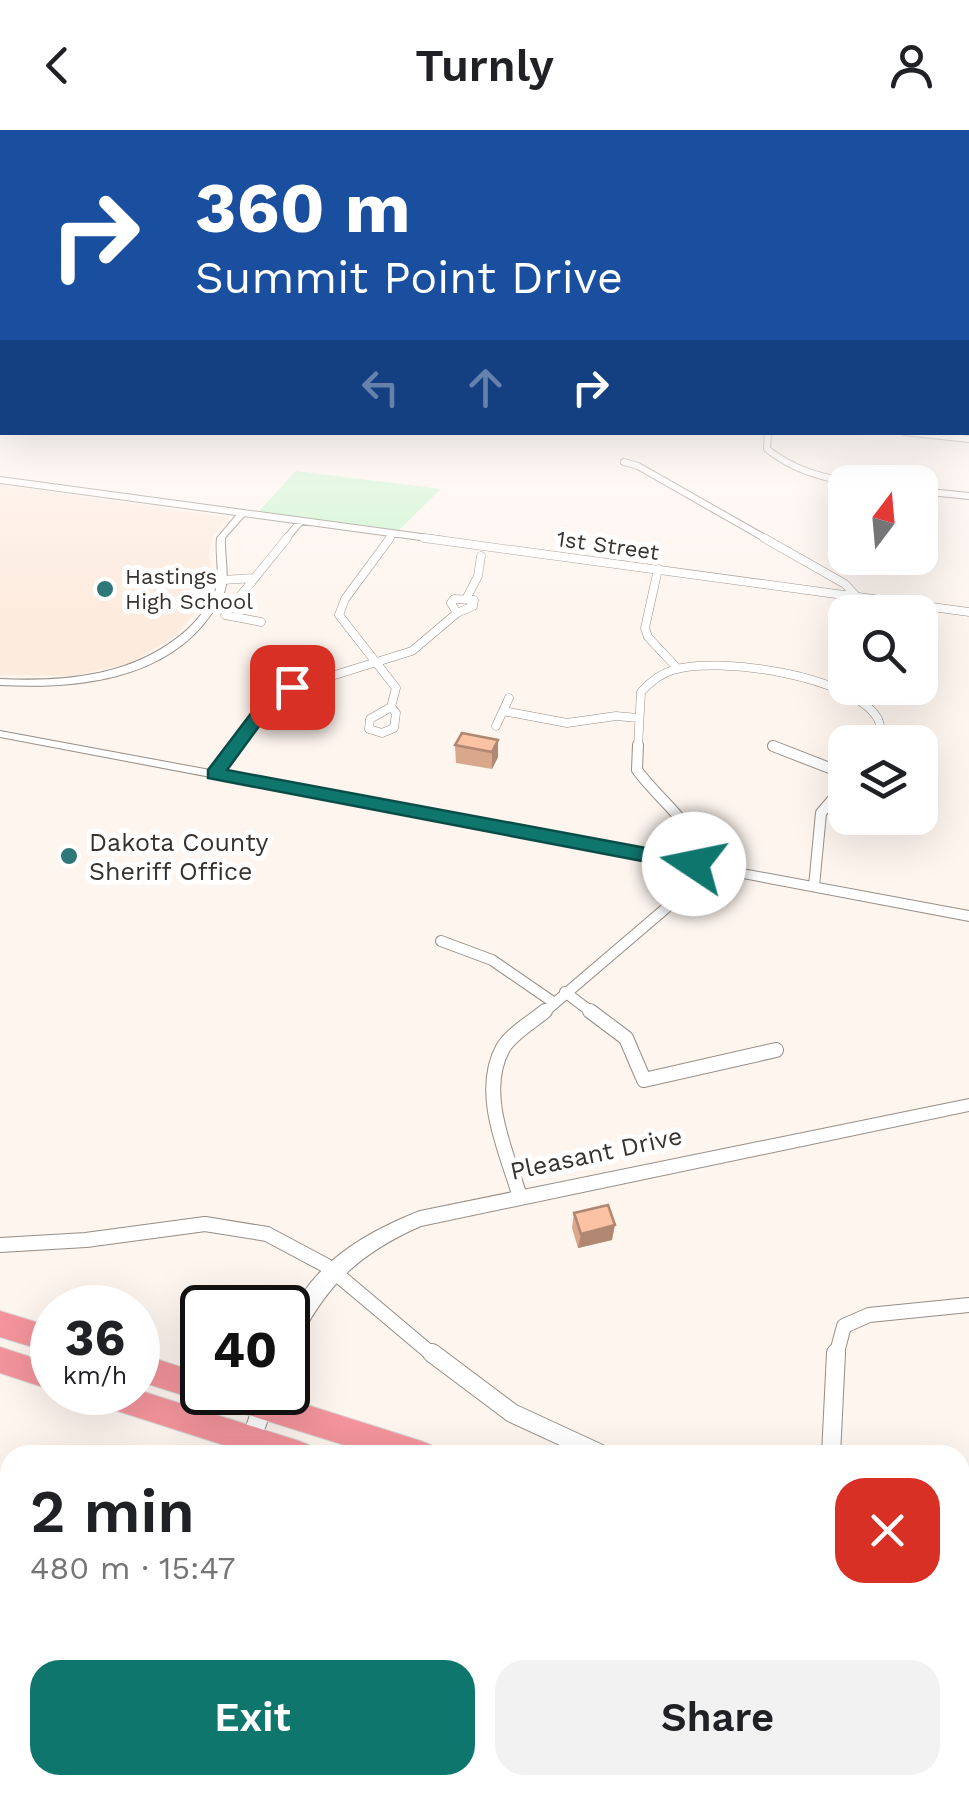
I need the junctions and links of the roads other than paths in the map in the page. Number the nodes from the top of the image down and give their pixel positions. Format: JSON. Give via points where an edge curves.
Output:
{"nodes":[{"id":1,"x":775,"y":456,"type":"edge"},
{"id":2,"x":624,"y":462,"type":"dead end"},
{"id":3,"x":828,"y":477,"type":"edge"},
{"id":4,"x":0,"y":480,"type":"edge"},
{"id":5,"x":938,"y":493,"type":"edge"},
{"id":6,"x":969,"y":496,"type":"edge"},
{"id":7,"x":242,"y":514,"type":"junction"},
{"id":8,"x":300,"y":522,"type":"junction"},
{"id":9,"x":393,"y":534,"type":"junction"},
{"id":10,"x":481,"y":556,"type":"dead end"},
{"id":11,"x":658,"y":570,"type":"junction"},
{"id":12,"x":254,"y":578,"type":"junction"},
{"id":13,"x":223,"y":580,"type":"junction"},
{"id":14,"x":837,"y":582,"type":"junction"},
{"id":15,"x":835,"y":594,"type":"junction"},
{"id":16,"x":842,"y":595,"type":"edge"},
{"id":17,"x":856,"y":595,"type":"edge"},
{"id":18,"x":938,"y":608,"type":"edge"},
{"id":19,"x":969,"y":612,"type":"edge"},
{"id":20,"x":260,"y":622,"type":"dead end"},
{"id":21,"x":374,"y":662,"type":"junction"},
{"id":22,"x":677,"y":668,"type":"junction"},
{"id":23,"x":0,"y":682,"type":"edge"},
{"id":24,"x":509,"y":698,"type":"dead end"},
{"id":25,"x":391,"y":707,"type":"dead end"},
{"id":26,"x":503,"y":712,"type":"junction"},
{"id":27,"x":638,"y":718,"type":"junction"},
{"id":28,"x":880,"y":725,"type":"edge"},
{"id":29,"x":496,"y":726,"type":"dead end"},
{"id":30,"x":0,"y":734,"type":"edge"},
{"id":31,"x":773,"y":746,"type":"dead end"},
{"id":32,"x":828,"y":767,"type":"edge"},
{"id":33,"x":214,"y":774,"type":"junction"},
{"id":34,"x":828,"y":805,"type":"edge"},
{"id":35,"x":694,"y":864,"type":"junction"},
{"id":36,"x":814,"y":886,"type":"junction"},
{"id":37,"x":969,"y":916,"type":"edge"},
{"id":38,"x":441,"y":940,"type":"dead end"},
{"id":39,"x":565,"y":992,"type":"junction"},
{"id":40,"x":553,"y":1002,"type":"junction"},
{"id":41,"x":776,"y":1050,"type":"dead end"},
{"id":42,"x":969,"y":1106,"type":"edge"},
{"id":43,"x":520,"y":1196,"type":"junction"},
{"id":44,"x":0,"y":1245,"type":"edge"},
{"id":45,"x":330,"y":1271,"type":"junction"},
{"id":46,"x":310,"y":1306,"type":"edge"},
{"id":47,"x":969,"y":1306,"type":"edge"},
{"id":48,"x":0,"y":1324,"type":"edge"},
{"id":49,"x":30,"y":1333,"type":"edge"},
{"id":50,"x":0,"y":1360,"type":"edge"},
{"id":51,"x":30,"y":1370,"type":"edge"},
{"id":52,"x":160,"y":1414,"type":"edge"},
{"id":53,"x":259,"y":1415,"type":"edge"},
{"id":54,"x":310,"y":1415,"type":"edge"},
{"id":55,"x":243,"y":1445,"type":"edge"},
{"id":56,"x":249,"y":1445,"type":"edge"},
{"id":57,"x":393,"y":1445,"type":"edge"},
{"id":58,"x":576,"y":1445,"type":"edge"},
{"id":59,"x":832,"y":1445,"type":"edge"}],
"edges":[{"from":1,"to":3,"type":"street","via":[[788,467]]},
{"from":2,"to":14,"type":"street"},
{"from":4,"to":7,"type":"street","name":"1st Street"},
{"from":5,"to":6,"type":"street"},
{"from":7,"to":8,"type":"street","name":"1st Street"},
{"from":7,"to":13,"type":"street","via":[[222,538]]},
{"from":8,"to":9,"type":"street","name":"1st Street"},
{"from":8,"to":12,"type":"street"},
{"from":9,"to":11,"type":"street","name":"1st Street"},
{"from":9,"to":21,"type":"street","via":[[339,615]]},
{"from":10,"to":21,"type":"street","via":[[466,596],[475,603],[420,647]]},
{"from":11,"to":15,"type":"street","name":"1st Street"},
{"from":11,"to":22,"type":"street","via":[[645,628]]},
{"from":12,"to":13,"type":"street"},
{"from":12,"to":20,"type":"street","via":[[225,615]]},
{"from":13,"to":23,"type":"street","via":[[218,597],[182,639],[135,668],[74,682]]},
{"from":14,"to":15,"type":"street"},
{"from":14,"to":17,"type":"street"},
{"from":15,"to":16,"type":"street","name":"1st Street"},
{"from":18,"to":19,"type":"street","name":"1st Street"},
{"from":21,"to":25,"type":"street","via":[[396,688]]},
{"from":21,"to":33,"type":"street","via":[[275,696]]},
{"from":22,"to":27,"type":"street","via":[[640,692]]},
{"from":22,"to":28,"type":"street","via":[[715,665],[828,684],[874,712]]},
{"from":24,"to":26,"type":"street"},
{"from":26,"to":27,"type":"street","via":[[567,723]]},
{"from":26,"to":29,"type":"street"},
{"from":27,"to":35,"type":"street","via":[[638,770],[691,828]]},
{"from":30,"to":33,"type":"street"},
{"from":31,"to":32,"type":"street"},
{"from":33,"to":35,"type":"street"},
{"from":34,"to":36,"type":"street","via":[[821,813]]},
{"from":35,"to":36,"type":"street"},
{"from":35,"to":39,"type":"street","via":[[680,897]]},
{"from":36,"to":37,"type":"street"},
{"from":38,"to":40,"type":"street","via":[[492,960]]},
{"from":39,"to":40,"type":"street"},
{"from":39,"to":41,"type":"street","via":[[626,1038],[644,1080]]},
{"from":40,"to":43,"type":"street","via":[[504,1046],[492,1071],[491,1093]]},
{"from":42,"to":43,"type":"street","name":"Pleasant Drive"},
{"from":43,"to":45,"type":"street","name":"Pleasant Drive","via":[[420,1219]]},
{"from":44,"to":45,"type":"street","via":[[188,1224],[236,1226],[278,1238]]},
{"from":45,"to":46,"type":"street","name":"Pleasant Drive"},
{"from":45,"to":58,"type":"street","via":[[464,1381]]},
{"from":47,"to":59,"type":"street","via":[[870,1315],[844,1326],[837,1344]]},
{"from":48,"to":49,"type":"highway"},
{"from":50,"to":51,"type":"highway"},
{"from":52,"to":55,"type":"highway"},
{"from":53,"to":56,"type":"street"},
{"from":54,"to":57,"type":"highway"}]}
